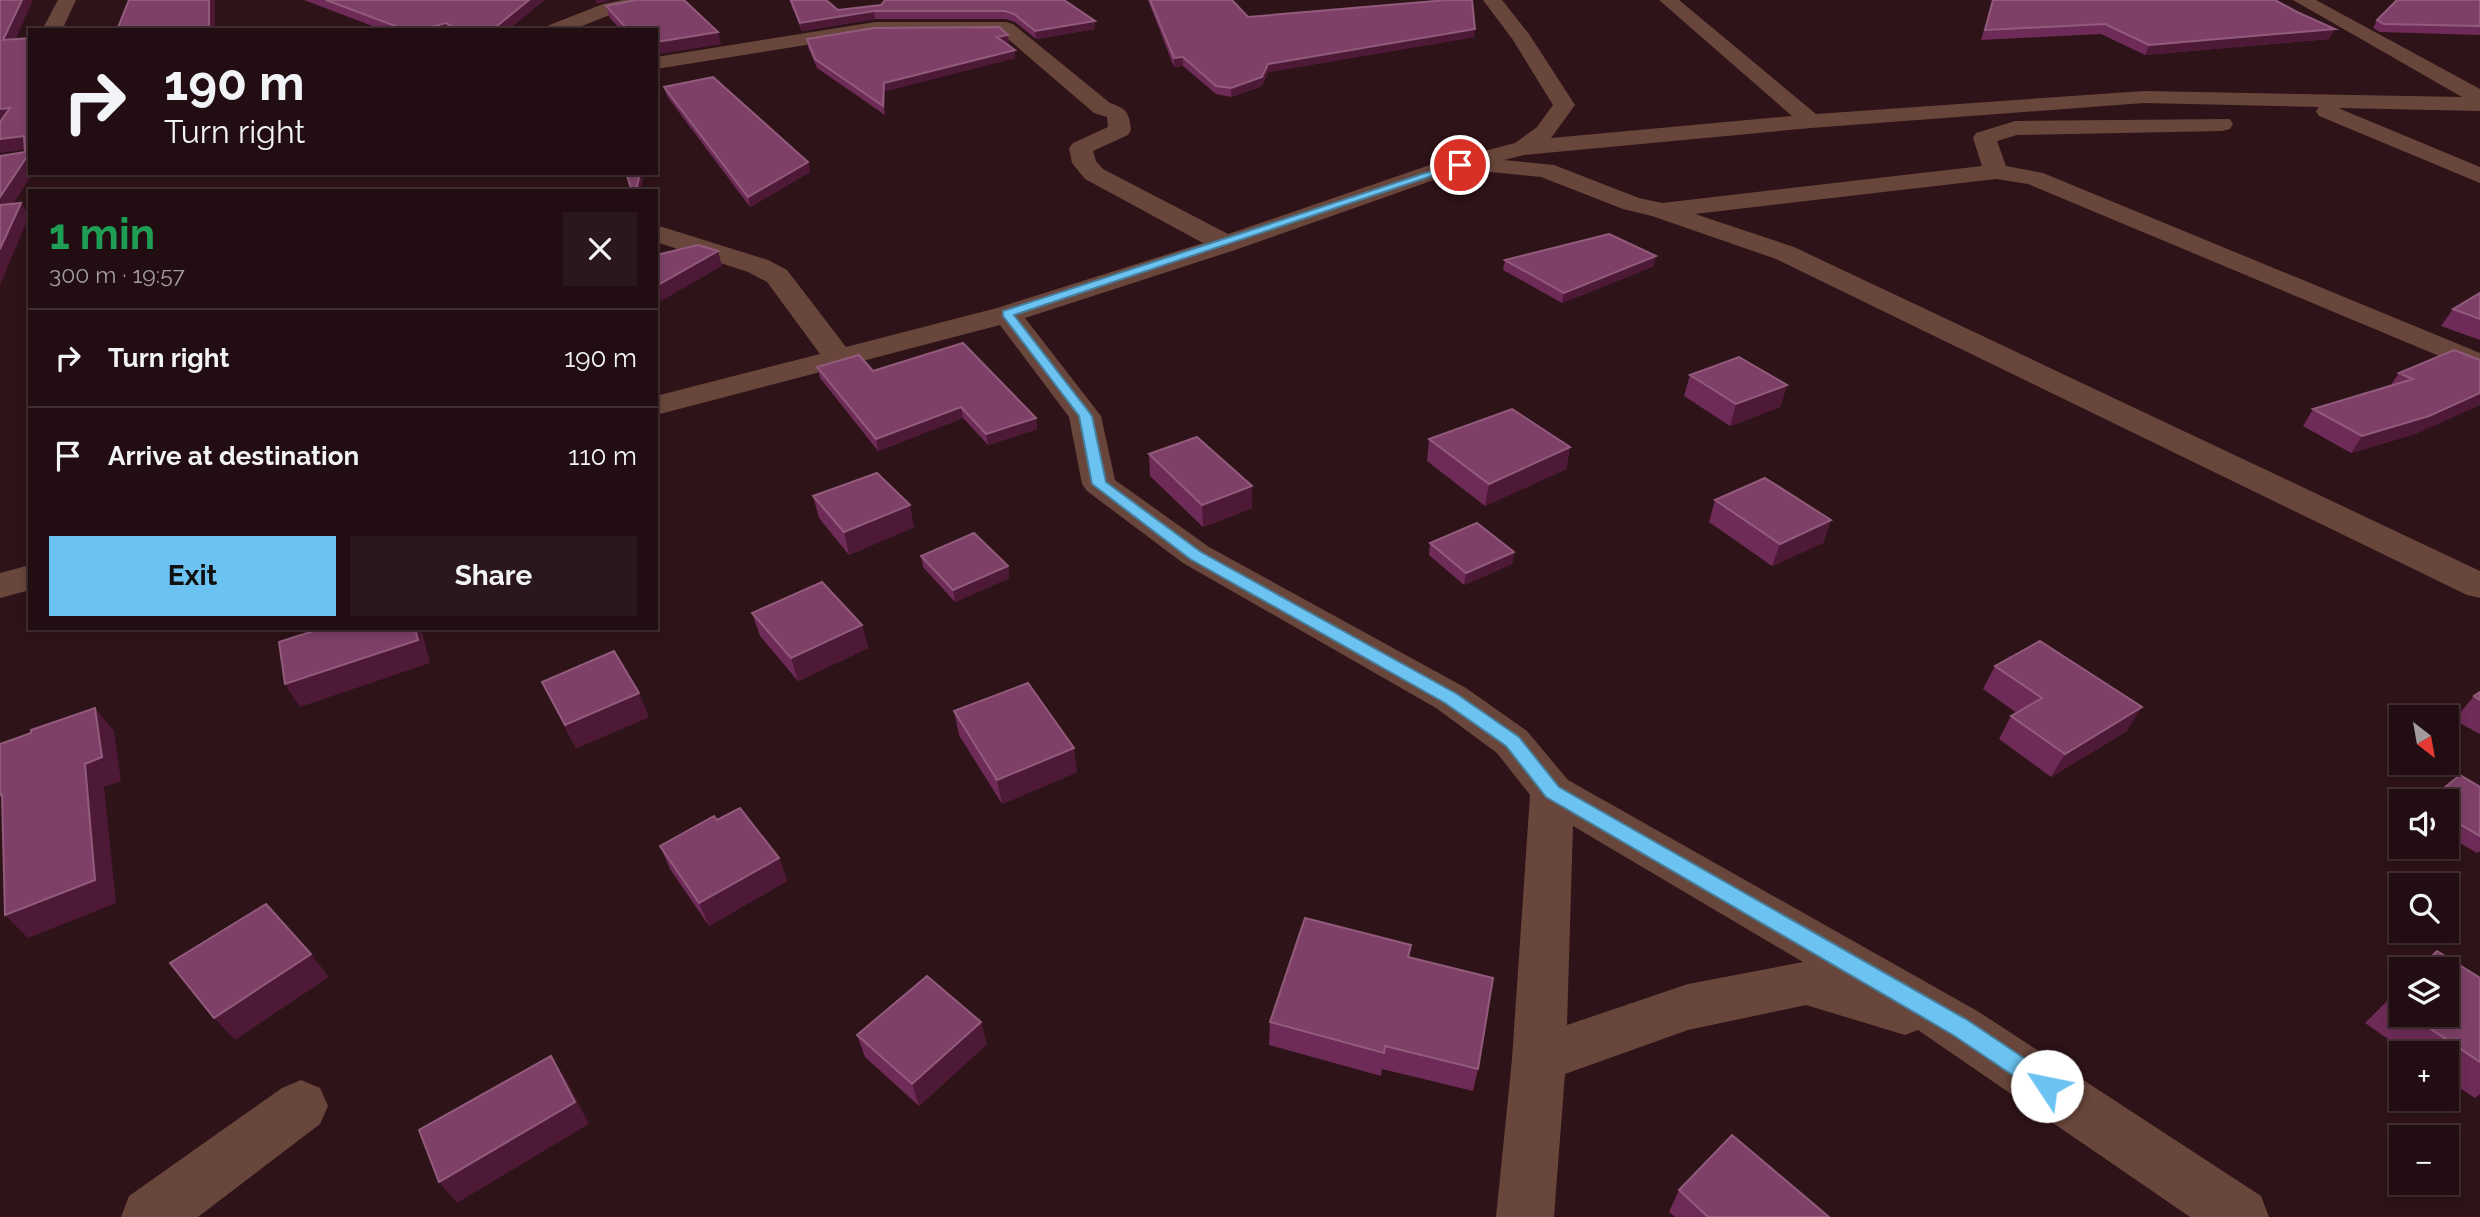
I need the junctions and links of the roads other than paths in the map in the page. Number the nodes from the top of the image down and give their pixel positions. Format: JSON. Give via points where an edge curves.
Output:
{"nodes":[{"id":1,"x":67,"y":0,"type":"edge"},
{"id":2,"x":654,"y":0,"type":"edge"},
{"id":3,"x":1492,"y":0,"type":"edge"},
{"id":4,"x":1668,"y":0,"type":"edge"},
{"id":5,"x":2302,"y":0,"type":"edge"},
{"id":6,"x":53,"y":28,"type":"edge"},
{"id":7,"x":559,"y":28,"type":"edge"},
{"id":8,"x":658,"y":63,"type":"edge"},
{"id":9,"x":2480,"y":98,"type":"edge"},
{"id":10,"x":2480,"y":104,"type":"edge"},
{"id":11,"x":2307,"y":113,"type":"junction"},
{"id":12,"x":1811,"y":121,"type":"junction"},
{"id":13,"x":2247,"y":124,"type":"dead end"},
{"id":14,"x":2361,"y":124,"type":"junction"},
{"id":15,"x":2480,"y":125,"type":"edge"},
{"id":16,"x":1523,"y":148,"type":"junction"},
{"id":17,"x":1438,"y":170,"type":"junction"},
{"id":18,"x":1996,"y":172,"type":"junction"},
{"id":19,"x":2480,"y":176,"type":"edge"},
{"id":20,"x":1659,"y":210,"type":"junction"},
{"id":21,"x":658,"y":234,"type":"edge"},
{"id":22,"x":1226,"y":244,"type":"junction"},
{"id":23,"x":1007,"y":314,"type":"junction"},
{"id":24,"x":839,"y":358,"type":"junction"},
{"id":25,"x":2480,"y":364,"type":"edge"},
{"id":26,"x":658,"y":405,"type":"edge"},
{"id":27,"x":28,"y":578,"type":"edge"},
{"id":28,"x":0,"y":586,"type":"edge"},
{"id":29,"x":2480,"y":586,"type":"edge"},
{"id":30,"x":1552,"y":792,"type":"junction"},
{"id":31,"x":1961,"y":1028,"type":"junction"},
{"id":32,"x":1539,"y":1059,"type":"junction"},
{"id":33,"x":302,"y":1106,"type":"dead end"},
{"id":34,"x":150,"y":1217,"type":"edge"},
{"id":35,"x":1525,"y":1217,"type":"edge"},
{"id":36,"x":2240,"y":1217,"type":"edge"}],
"edges":[{"from":1,"to":6,"type":"street"},
{"from":2,"to":7,"type":"street","via":[[610,8]]},
{"from":3,"to":16,"type":"street","via":[[1564,105],[1545,132]]},
{"from":4,"to":12,"type":"street"},
{"from":5,"to":9,"type":"street"},
{"from":8,"to":22,"type":"street","via":[[875,28],[1006,28],[1102,108],[1118,113],[1120,130],[1081,148],[1084,163],[1094,174]]},
{"from":10,"to":11,"type":"street"},
{"from":11,"to":12,"type":"street","via":[[2144,97]]},
{"from":11,"to":14,"type":"street"},
{"from":12,"to":16,"type":"street"},
{"from":13,"to":18,"type":"street","via":[[2015,128],[1984,138]]},
{"from":14,"to":15,"type":"street"},
{"from":14,"to":19,"type":"street"},
{"from":16,"to":17,"type":"street"},
{"from":17,"to":20,"type":"street","via":[[1503,166],[1545,170]]},
{"from":17,"to":22,"type":"street"},
{"from":18,"to":20,"type":"street"},
{"from":18,"to":25,"type":"street","via":[[2034,178],[2085,198]]},
{"from":20,"to":29,"type":"street","via":[[1785,253]]},
{"from":21,"to":24,"type":"street","via":[[777,276]]},
{"from":22,"to":23,"type":"street"},
{"from":23,"to":24,"type":"street"},
{"from":23,"to":30,"type":"street","via":[[1086,416],[1099,484],[1196,555],[1451,698],[1513,742]]},
{"from":24,"to":26,"type":"street"},
{"from":27,"to":28,"type":"street"},
{"from":30,"to":31,"type":"street"},
{"from":30,"to":32,"type":"street"},
{"from":31,"to":32,"type":"street","via":[[1806,983],[1688,1007]]},
{"from":31,"to":36,"type":"street"},
{"from":32,"to":35,"type":"street"},
{"from":33,"to":34,"type":"street"}]}
